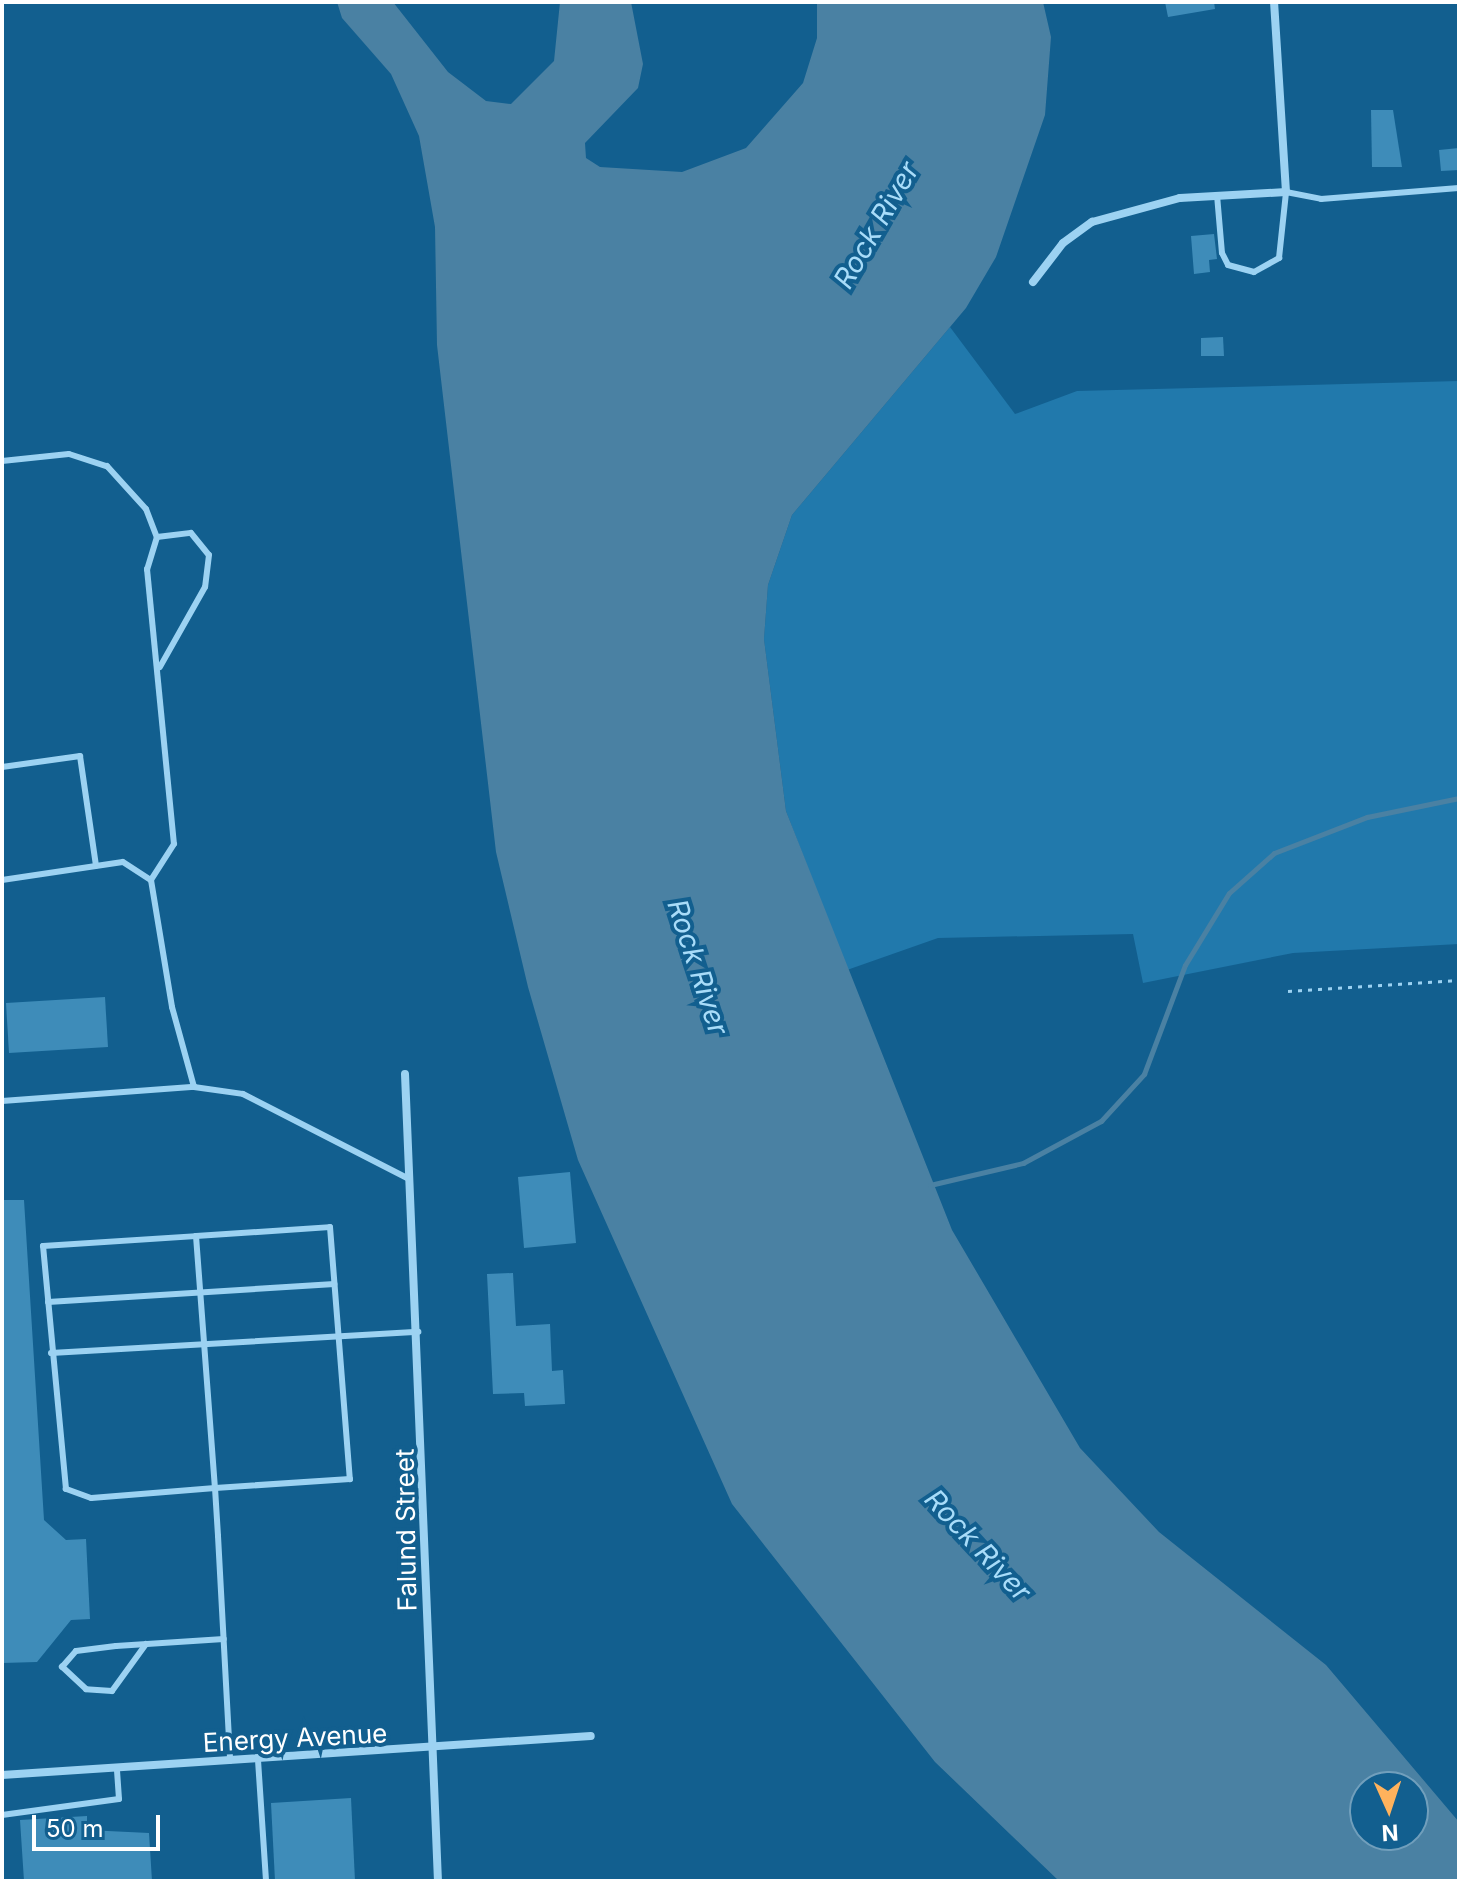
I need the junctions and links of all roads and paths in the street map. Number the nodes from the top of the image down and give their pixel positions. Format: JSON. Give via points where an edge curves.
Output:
{"nodes":[{"id":1,"x":1274,"y":2,"type":"edge"},
{"id":2,"x":1459,"y":188,"type":"edge"},
{"id":3,"x":1286,"y":192,"type":"junction"},
{"id":4,"x":1217,"y":195,"type":"junction"},
{"id":5,"x":1033,"y":282,"type":"dead end"},
{"id":6,"x":2,"y":461,"type":"edge"},
{"id":7,"x":157,"y":537,"type":"junction"},
{"id":8,"x":160,"y":667,"type":"junction"},
{"id":9,"x":2,"y":767,"type":"edge"},
{"id":10,"x":96,"y":866,"type":"junction"},
{"id":11,"x":2,"y":880,"type":"edge"},
{"id":12,"x":151,"y":880,"type":"junction"},
{"id":13,"x":1459,"y":980,"type":"edge"},
{"id":14,"x":1288,"y":991,"type":"dead end"},
{"id":15,"x":405,"y":1074,"type":"dead end"},
{"id":16,"x":194,"y":1087,"type":"junction"},
{"id":17,"x":2,"y":1101,"type":"edge"},
{"id":18,"x":409,"y":1179,"type":"junction"},
{"id":19,"x":196,"y":1236,"type":"junction"},
{"id":20,"x":334,"y":1284,"type":"junction"},
{"id":21,"x":201,"y":1294,"type":"junction"},
{"id":22,"x":48,"y":1302,"type":"junction"},
{"id":23,"x":418,"y":1332,"type":"junction"},
{"id":24,"x":338,"y":1337,"type":"junction"},
{"id":25,"x":204,"y":1345,"type":"junction"},
{"id":26,"x":51,"y":1353,"type":"junction"},
{"id":27,"x":215,"y":1488,"type":"junction"},
{"id":28,"x":224,"y":1639,"type":"junction"},
{"id":29,"x":146,"y":1644,"type":"junction"},
{"id":30,"x":591,"y":1736,"type":"dead end"},
{"id":31,"x":429,"y":1750,"type":"junction"},
{"id":32,"x":258,"y":1760,"type":"junction"},
{"id":33,"x":230,"y":1761,"type":"junction"},
{"id":34,"x":117,"y":1768,"type":"junction"},
{"id":35,"x":2,"y":1775,"type":"edge"},
{"id":36,"x":2,"y":1815,"type":"edge"},
{"id":37,"x":266,"y":1881,"type":"edge"},
{"id":38,"x":438,"y":1881,"type":"edge"}],
"edges":[{"from":1,"to":3,"type":"street"},
{"from":2,"to":3,"type":"lane","via":[[1321,199]]},
{"from":3,"to":4,"type":"street"},
{"from":3,"to":4,"type":"lane","via":[[1279,258],[1254,272],[1228,265],[1222,253]]},
{"from":4,"to":5,"type":"street","via":[[1092,222],[1063,243]]},
{"from":6,"to":7,"type":"lane","via":[[69,454],[107,466],[146,509]]},
{"from":7,"to":8,"type":"lane","via":[[147,569]]},
{"from":7,"to":8,"type":"lane","via":[[191,533],[209,555],[205,587]]},
{"from":8,"to":12,"type":"lane","via":[[174,844]]},
{"from":9,"to":10,"type":"lane","via":[[80,756]]},
{"from":10,"to":11,"type":"lane"},
{"from":10,"to":12,"type":"lane","via":[[123,862]]},
{"from":12,"to":16,"type":"lane","via":[[172,1007]]},
{"from":13,"to":14,"type":"path"},
{"from":15,"to":18,"type":"street","name":"Falund Street"},
{"from":16,"to":17,"type":"lane"},
{"from":16,"to":18,"type":"lane","via":[[243,1094]]},
{"from":18,"to":23,"type":"street","name":"Falund Street"},
{"from":19,"to":20,"type":"lane","via":[[330,1227]]},
{"from":19,"to":21,"type":"lane"},
{"from":19,"to":22,"type":"lane","via":[[43,1246]]},
{"from":20,"to":21,"type":"lane"},
{"from":20,"to":24,"type":"lane"},
{"from":21,"to":22,"type":"lane"},
{"from":21,"to":25,"type":"lane"},
{"from":22,"to":26,"type":"lane"},
{"from":23,"to":24,"type":"lane"},
{"from":23,"to":31,"type":"street","name":"Falund Street"},
{"from":24,"to":25,"type":"lane"},
{"from":24,"to":27,"type":"lane","via":[[350,1479]]},
{"from":25,"to":26,"type":"lane"},
{"from":25,"to":27,"type":"lane"},
{"from":26,"to":27,"type":"lane","via":[[66,1489],[91,1498]]},
{"from":27,"to":28,"type":"lane"},
{"from":28,"to":29,"type":"lane"},
{"from":28,"to":33,"type":"lane"},
{"from":29,"to":29,"type":"lane","via":[[76,1651],[62,1667],[86,1689],[112,1691]]},
{"from":30,"to":31,"type":"street","name":"Energy Avenue"},
{"from":31,"to":32,"type":"street","name":"Energy Avenue"},
{"from":31,"to":38,"type":"street","name":"Falund Street"},
{"from":32,"to":33,"type":"street","name":"Energy Avenue"},
{"from":32,"to":37,"type":"lane"},
{"from":33,"to":34,"type":"street","name":"Energy Avenue"},
{"from":34,"to":35,"type":"street","name":"Energy Avenue"},
{"from":34,"to":36,"type":"lane","via":[[119,1799]]}]}
